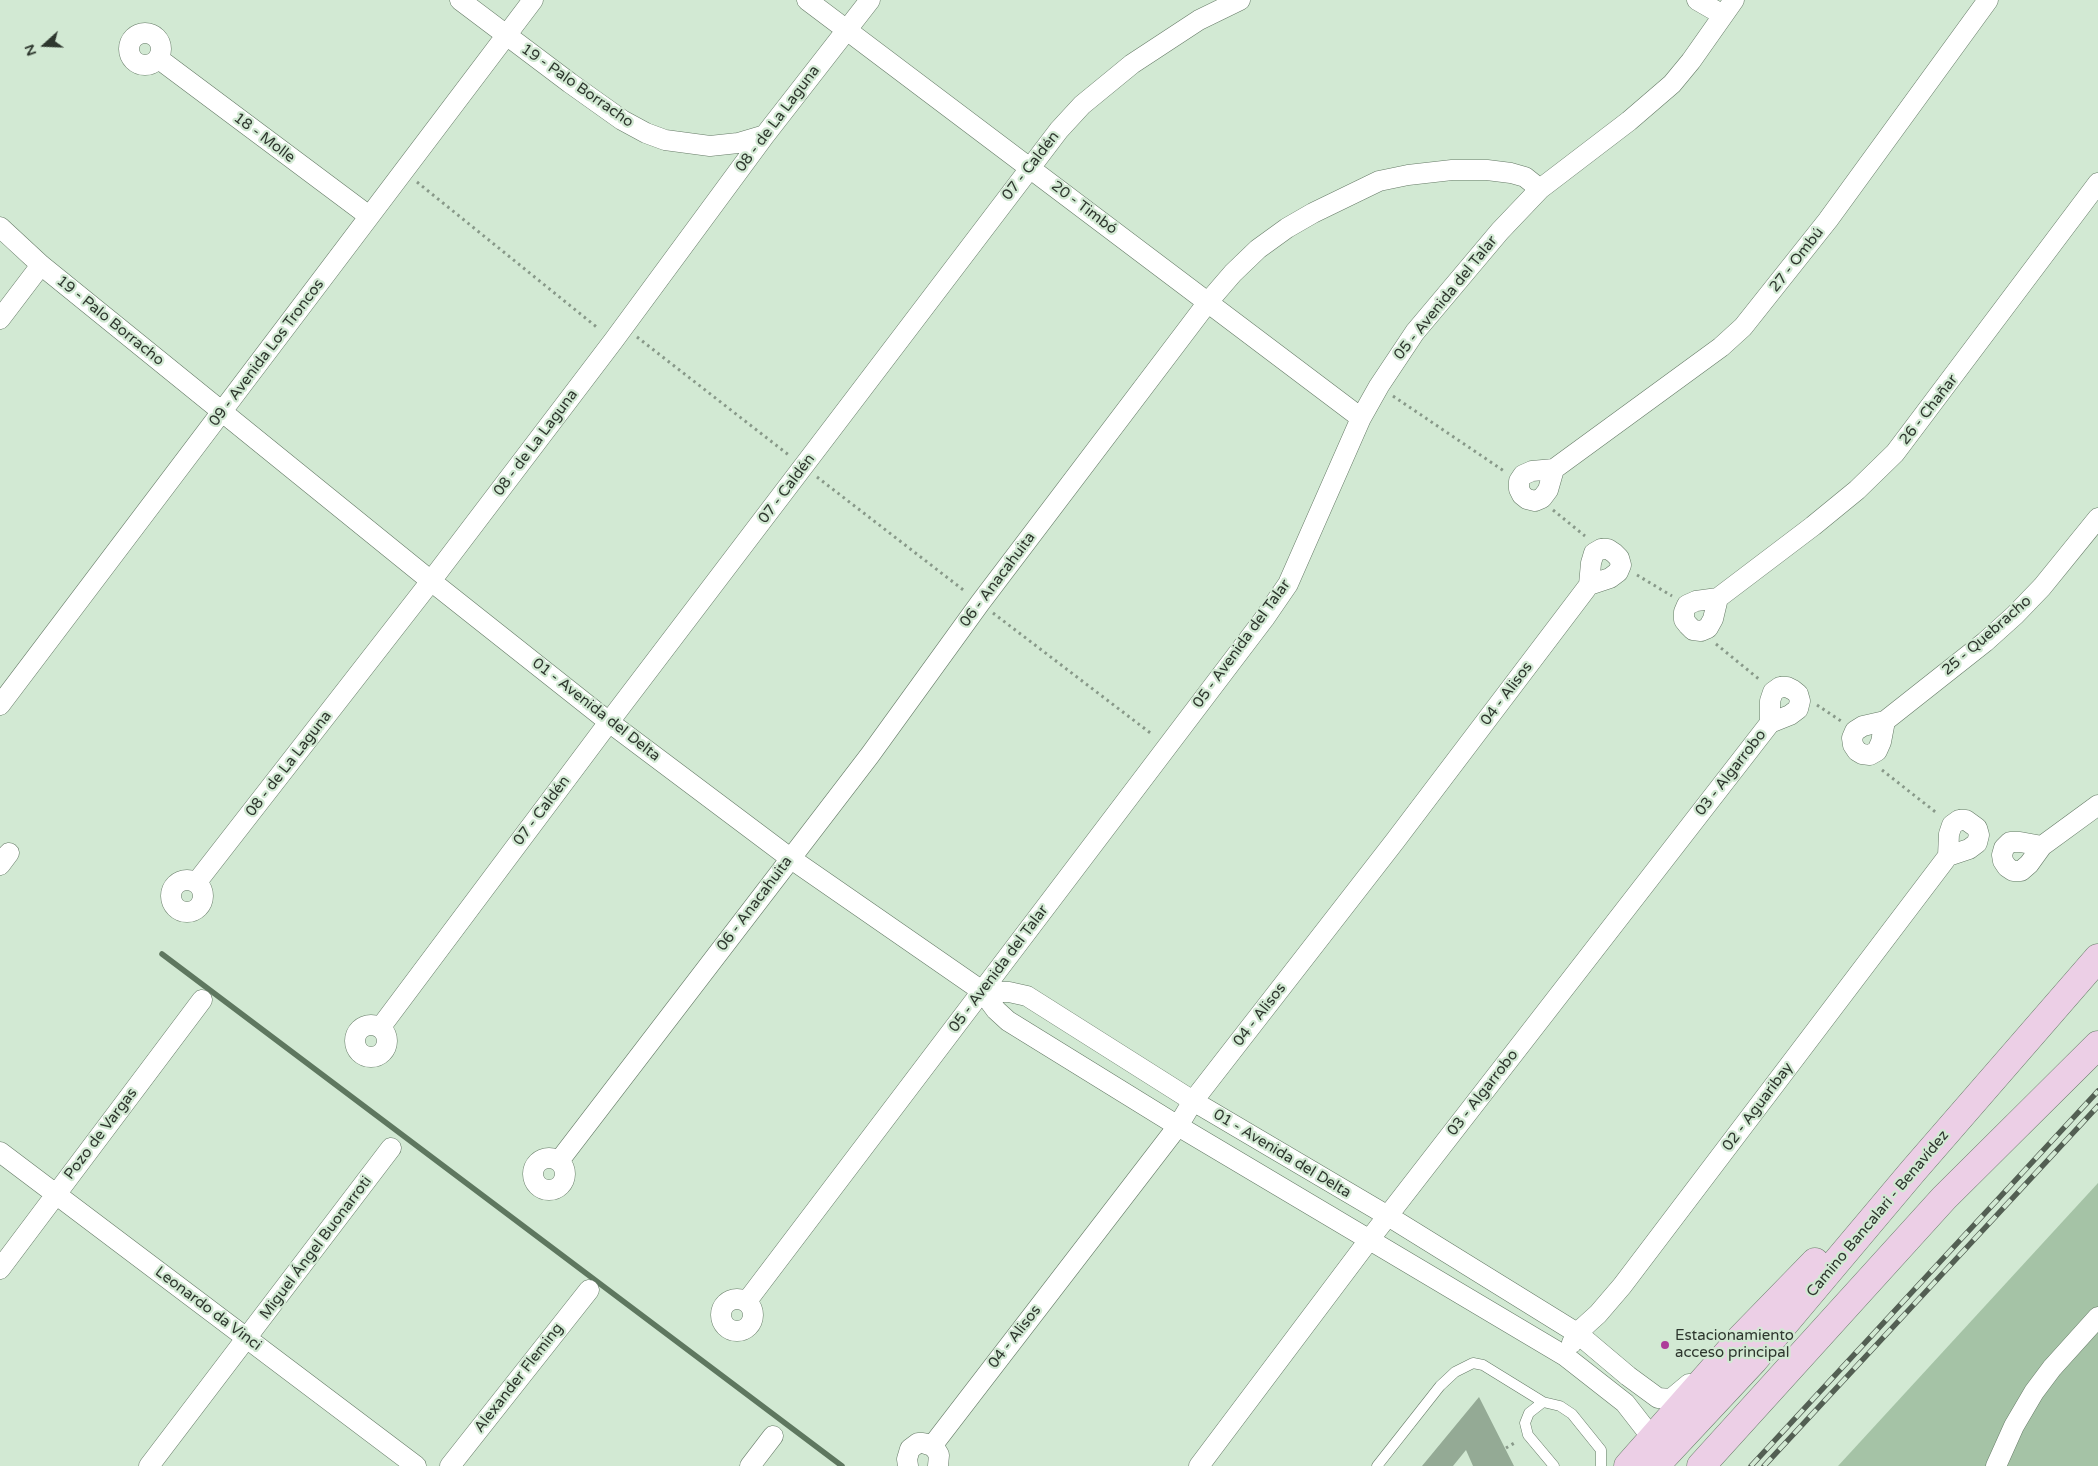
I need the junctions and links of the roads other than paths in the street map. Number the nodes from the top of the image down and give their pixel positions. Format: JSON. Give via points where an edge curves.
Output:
{"nodes":[{"id":1,"x":460,"y":0,"type":"edge"},
{"id":2,"x":533,"y":0,"type":"edge"},
{"id":3,"x":807,"y":0,"type":"edge"},
{"id":4,"x":870,"y":0,"type":"edge"},
{"id":5,"x":1240,"y":0,"type":"edge"},
{"id":6,"x":1697,"y":0,"type":"edge"},
{"id":7,"x":1988,"y":0,"type":"edge"},
{"id":8,"x":1729,"y":8,"type":"edge"},
{"id":9,"x":847,"y":30,"type":"junction"},
{"id":10,"x":506,"y":36,"type":"junction"},
{"id":11,"x":158,"y":59,"type":"dead end"},
{"id":12,"x":765,"y":135,"type":"junction"},
{"id":13,"x":1029,"y":167,"type":"junction"},
{"id":14,"x":2098,"y":183,"type":"edge"},
{"id":15,"x":1540,"y":189,"type":"junction"},
{"id":16,"x":369,"y":216,"type":"junction"},
{"id":17,"x":0,"y":228,"type":"edge"},
{"id":18,"x":41,"y":265,"type":"junction"},
{"id":19,"x":1208,"y":302,"type":"junction"},
{"id":20,"x":0,"y":319,"type":"edge"},
{"id":21,"x":223,"y":412,"type":"junction"},
{"id":22,"x":1360,"y":418,"type":"junction"},
{"id":23,"x":1554,"y":469,"type":"junction"},
{"id":24,"x":2098,"y":518,"type":"edge"},
{"id":25,"x":431,"y":581,"type":"junction"},
{"id":26,"x":1589,"y":585,"type":"junction"},
{"id":27,"x":1718,"y":598,"type":"junction"},
{"id":28,"x":0,"y":705,"type":"edge"},
{"id":29,"x":1885,"y":721,"type":"junction"},
{"id":30,"x":609,"y":722,"type":"junction"},
{"id":31,"x":1770,"y":723,"type":"junction"},
{"id":32,"x":2098,"y":805,"type":"edge"},
{"id":33,"x":2042,"y":846,"type":"dead end"},
{"id":34,"x":1948,"y":856,"type":"junction"},
{"id":35,"x":790,"y":858,"type":"junction"},
{"id":36,"x":196,"y":883,"type":"dead end"},
{"id":37,"x":2097,"y":960,"type":"edge"},
{"id":38,"x":982,"y":991,"type":"junction"},
{"id":39,"x":202,"y":1000,"type":"dead end"},
{"id":40,"x":380,"y":1028,"type":"dead end"},
{"id":41,"x":2098,"y":1033,"type":"edge"},
{"id":42,"x":2098,"y":1045,"type":"edge"},
{"id":43,"x":1193,"y":1101,"type":"junction"},
{"id":44,"x":2025,"y":1116,"type":"junction"},
{"id":45,"x":1178,"y":1126,"type":"junction"},
{"id":46,"x":391,"y":1148,"type":"dead end"},
{"id":47,"x":0,"y":1152,"type":"edge"},
{"id":48,"x":559,"y":1160,"type":"dead end"},
{"id":49,"x":1913,"y":1171,"type":"junction"},
{"id":50,"x":56,"y":1194,"type":"junction"},
{"id":51,"x":1388,"y":1216,"type":"junction"},
{"id":52,"x":1369,"y":1240,"type":"junction"},
{"id":53,"x":0,"y":1269,"type":"edge"},
{"id":54,"x":589,"y":1290,"type":"dead end"},
{"id":55,"x":747,"y":1302,"type":"dead end"},
{"id":56,"x":2098,"y":1317,"type":"edge"},
{"id":57,"x":1578,"y":1333,"type":"junction"},
{"id":58,"x":1741,"y":1338,"type":"junction"},
{"id":59,"x":247,"y":1339,"type":"junction"},
{"id":60,"x":1564,"y":1356,"type":"junction"},
{"id":61,"x":1543,"y":1402,"type":"junction"},
{"id":62,"x":1676,"y":1413,"type":"junction"},
{"id":63,"x":772,"y":1436,"type":"dead end"},
{"id":64,"x":932,"y":1446,"type":"junction"},
{"id":65,"x":1652,"y":1449,"type":"edge"},
{"id":66,"x":150,"y":1466,"type":"edge"},
{"id":67,"x":416,"y":1466,"type":"edge"},
{"id":68,"x":450,"y":1466,"type":"edge"},
{"id":69,"x":750,"y":1466,"type":"edge"},
{"id":70,"x":908,"y":1466,"type":"edge"},
{"id":71,"x":938,"y":1466,"type":"edge"},
{"id":72,"x":1199,"y":1466,"type":"edge"},
{"id":73,"x":1377,"y":1466,"type":"edge"},
{"id":74,"x":1554,"y":1466,"type":"edge"},
{"id":75,"x":1600,"y":1466,"type":"edge"},
{"id":76,"x":1628,"y":1466,"type":"edge"},
{"id":77,"x":1701,"y":1466,"type":"edge"},
{"id":78,"x":1996,"y":1466,"type":"edge"}],
"edges":[{"from":1,"to":10,"type":"street","name":"19 - Palo Borracho"},
{"from":2,"to":10,"type":"street","name":"09 - Avenida Los Troncos"},
{"from":3,"to":9,"type":"street","name":"20 - Timbó"},
{"from":4,"to":9,"type":"street","name":"08 - de La Laguna"},
{"from":5,"to":13,"type":"street","name":"07 - Caldén","via":[[1199,20],[1108,82],[1064,124]]},
{"from":6,"to":8,"type":"street"},
{"from":7,"to":23,"type":"street","name":"27 - Ombú","via":[[1828,220],[1743,327],[1714,353]]},
{"from":8,"to":15,"type":"street","name":"05 - Avenida del Talar","via":[[1663,93]]},
{"from":9,"to":12,"type":"street","name":"08 - de La Laguna"},
{"from":9,"to":13,"type":"street","name":"20 - Timbó"},
{"from":10,"to":12,"type":"street","name":"19 - Palo Borracho","via":[[622,120],[665,140],[710,146],[738,143]]},
{"from":10,"to":16,"type":"street","name":"09 - Avenida Los Troncos"},
{"from":11,"to":16,"type":"street","name":"18 - Molle"},
{"from":12,"to":25,"type":"street","name":"08 - de La Laguna"},
{"from":13,"to":19,"type":"street","name":"20 - Timbó"},
{"from":13,"to":30,"type":"street","name":"07 - Caldén"},
{"from":14,"to":27,"type":"street","name":"26 - Chañar","via":[[1896,453],[1813,526]]},
{"from":15,"to":19,"type":"street","name":"06 - Anacahuita","via":[[1524,177],[1487,170],[1408,174],[1380,181],[1287,228],[1258,249]]},
{"from":15,"to":22,"type":"street","name":"05 - Avenida del Talar","via":[[1415,332]]},
{"from":16,"to":21,"type":"street","name":"09 - Avenida Los Troncos"},
{"from":17,"to":18,"type":"street","name":"19 - Palo Borracho"},
{"from":18,"to":20,"type":"street"},
{"from":18,"to":21,"type":"street","name":"19 - Palo Borracho"},
{"from":19,"to":22,"type":"street","name":"20 - Timbó"},
{"from":19,"to":35,"type":"street","name":"06 - Anacahuita"},
{"from":21,"to":25,"type":"street","name":"01 - Avenida del Delta"},
{"from":21,"to":28,"type":"street","name":"09 - Avenida Los Troncos"},
{"from":22,"to":38,"type":"street","name":"05 - Avenida del Talar","via":[[1288,584]]},
{"from":23,"to":23,"type":"street","via":[[1548,490],[1540,499],[1527,499],[1519,489],[1523,475]]},
{"from":24,"to":29,"type":"street","name":"25 - Quebracho","via":[[2015,615]]},
{"from":25,"to":30,"type":"street","name":"01 - Avenida del Delta"},
{"from":25,"to":36,"type":"street","name":"08 - de La Laguna"},
{"from":26,"to":26,"type":"street","via":[[1618,572],[1619,558],[1608,549],[1594,553]]},
{"from":26,"to":43,"type":"street","name":"04 - Alisos","via":[[1395,842]]},
{"from":27,"to":27,"type":"street","via":[[1708,628],[1693,630],[1684,620],[1687,605]]},
{"from":29,"to":29,"type":"street","via":[[1877,751],[1870,755],[1862,754],[1853,745],[1855,731]]},
{"from":30,"to":35,"type":"street","name":"01 - Avenida del Delta"},
{"from":30,"to":40,"type":"street","name":"07 - Caldén"},
{"from":31,"to":31,"type":"street","via":[[1798,709],[1800,701],[1794,690],[1780,687],[1773,692]]},
{"from":31,"to":51,"type":"street","name":"03 - Algarrobo"},
{"from":32,"to":33,"type":"street"},
{"from":34,"to":34,"type":"street","via":[[1969,849],[1977,842],[1977,828],[1966,820],[1952,825]]},
{"from":34,"to":57,"type":"street","name":"02 - Aguaribay","via":[[1622,1286]]},
{"from":35,"to":38,"type":"street","name":"01 - Avenida del Delta"},
{"from":35,"to":48,"type":"street","name":"06 - Anacahuita"},
{"from":37,"to":49,"type":"main road","name":"Camino Bancalari - Benavídez"},
{"from":38,"to":43,"type":"street","name":"01 - Avenida del Delta","via":[[1026,996]]},
{"from":38,"to":45,"type":"street","name":"01 - Avenida del Delta","via":[[1008,1021]]},
{"from":38,"to":55,"type":"street","name":"05 - Avenida del Talar"},
{"from":39,"to":50,"type":"street","name":"Pozo de Vargas"},
{"from":41,"to":44,"type":"main road"},
{"from":42,"to":44,"type":"main road"},
{"from":43,"to":45,"type":"street","name":"04 - Alisos"},
{"from":43,"to":51,"type":"street","name":"01 - Avenida del Delta"},
{"from":44,"to":77,"type":"main road","via":[[1944,1198]]},
{"from":45,"to":52,"type":"street","name":"01 - Avenida del Delta"},
{"from":45,"to":64,"type":"street","name":"04 - Alisos"},
{"from":46,"to":59,"type":"street","name":"Miguel Ángel Buonarroti"},
{"from":47,"to":50,"type":"street","name":"Leonardo da Vinci"},
{"from":49,"to":58,"type":"main road","via":[[1826,1251]]},
{"from":49,"to":65,"type":"main road","name":"Camino Bancalari - Benavídez","via":[[1754,1360]]},
{"from":50,"to":53,"type":"street","name":"Pozo de Vargas"},
{"from":50,"to":59,"type":"street","name":"Leonardo da Vinci"},
{"from":51,"to":52,"type":"street","name":"03 - Algarrobo"},
{"from":51,"to":57,"type":"street","name":"01 - Avenida del Delta"},
{"from":52,"to":60,"type":"street","name":"01 - Avenida del Delta"},
{"from":52,"to":72,"type":"street","name":"03 - Algarrobo"},
{"from":54,"to":68,"type":"street","name":"Alexander Fleming"},
{"from":56,"to":78,"type":"street","via":[[2034,1392]]},
{"from":57,"to":58,"type":"street","name":"01 - Avenida del Delta","via":[[1628,1376],[1664,1400],[1677,1395]]},
{"from":57,"to":60,"type":"street","name":"02 - Aguaribay"},
{"from":57,"to":62,"type":"street","name":"01 - Avenida del Delta","via":[[1635,1392]]},
{"from":58,"to":62,"type":"main road"},
{"from":59,"to":66,"type":"street","name":"Miguel Ángel Buonarroti"},
{"from":59,"to":67,"type":"street","name":"Leonardo da Vinci"},
{"from":60,"to":65,"type":"street","name":"01 - Avenida del Delta","via":[[1625,1403]]},
{"from":61,"to":73,"type":"lane","via":[[1473,1362],[1454,1372],[1440,1386]]},
{"from":61,"to":74,"type":"lane","via":[[1529,1413],[1525,1423],[1528,1436]]},
{"from":61,"to":75,"type":"lane","via":[[1560,1406],[1572,1414],[1601,1450]]},
{"from":62,"to":65,"type":"main road"},
{"from":63,"to":69,"type":"street"},
{"from":64,"to":70,"type":"street","via":[[923,1443],[913,1446],[907,1454]]},
{"from":64,"to":71,"type":"street","via":[[939,1455]]},
{"from":65,"to":76,"type":"main road"}]}
